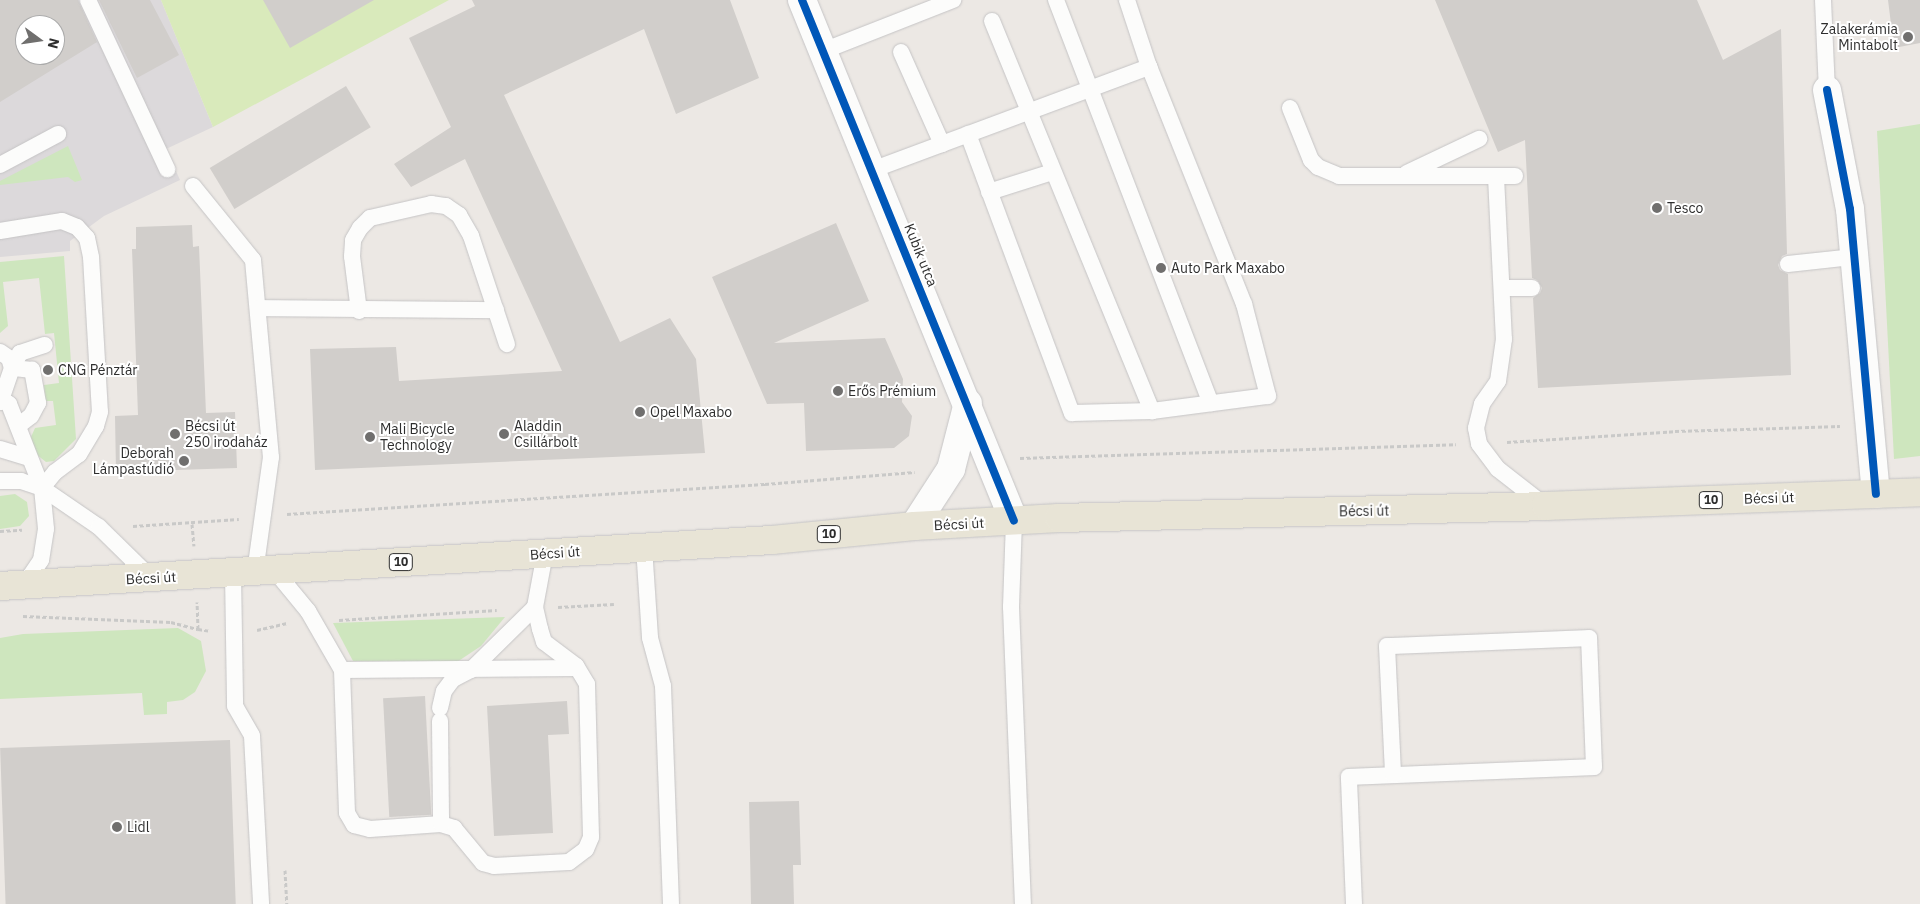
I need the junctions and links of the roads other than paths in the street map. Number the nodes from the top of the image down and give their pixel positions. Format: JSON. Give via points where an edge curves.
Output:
{"nodes":[{"id":1,"x":88,"y":0,"type":"edge"},
{"id":2,"x":802,"y":0,"type":"edge"},
{"id":3,"x":954,"y":0,"type":"edge"},
{"id":4,"x":1056,"y":0,"type":"edge"},
{"id":5,"x":1127,"y":0,"type":"edge"},
{"id":6,"x":1823,"y":0,"type":"edge"},
{"id":7,"x":992,"y":21,"type":"dead end"},
{"id":8,"x":823,"y":50,"type":"junction"},
{"id":9,"x":901,"y":52,"type":"dead end"},
{"id":10,"x":1149,"y":67,"type":"junction"},
{"id":11,"x":1090,"y":89,"type":"junction"},
{"id":12,"x":1827,"y":90,"type":"joint"},
{"id":13,"x":1290,"y":108,"type":"dead end"},
{"id":14,"x":1028,"y":112,"type":"junction"},
{"id":15,"x":58,"y":134,"type":"dead end"},
{"id":16,"x":968,"y":134,"type":"junction"},
{"id":17,"x":1479,"y":139,"type":"dead end"},
{"id":18,"x":942,"y":144,"type":"junction"},
{"id":19,"x":0,"y":165,"type":"edge"},
{"id":20,"x":168,"y":169,"type":"dead end"},
{"id":21,"x":872,"y":170,"type":"junction"},
{"id":22,"x":1052,"y":172,"type":"junction"},
{"id":23,"x":1516,"y":176,"type":"dead end"},
{"id":24,"x":1398,"y":177,"type":"junction"},
{"id":25,"x":1496,"y":177,"type":"junction"},
{"id":26,"x":192,"y":186,"type":"dead end"},
{"id":27,"x":989,"y":192,"type":"junction"},
{"id":28,"x":0,"y":231,"type":"edge"},
{"id":29,"x":1852,"y":257,"type":"junction"},
{"id":30,"x":1788,"y":264,"type":"dead end"},
{"id":31,"x":1502,"y":288,"type":"junction"},
{"id":32,"x":1532,"y":288,"type":"dead end"},
{"id":33,"x":258,"y":308,"type":"junction"},
{"id":34,"x":359,"y":310,"type":"junction"},
{"id":35,"x":496,"y":310,"type":"junction"},
{"id":36,"x":507,"y":344,"type":"dead end"},
{"id":37,"x":45,"y":346,"type":"dead end"},
{"id":38,"x":0,"y":352,"type":"edge"},
{"id":39,"x":12,"y":368,"type":"junction"},
{"id":40,"x":0,"y":399,"type":"edge"},
{"id":41,"x":968,"y":403,"type":"junction"},
{"id":42,"x":1211,"y":403,"type":"junction"},
{"id":43,"x":1152,"y":411,"type":"junction"},
{"id":44,"x":18,"y":426,"type":"junction"},
{"id":45,"x":0,"y":449,"type":"edge"},
{"id":46,"x":29,"y":458,"type":"junction"},
{"id":47,"x":0,"y":480,"type":"edge"},
{"id":48,"x":42,"y":488,"type":"junction"},
{"id":49,"x":1920,"y":492,"type":"edge"},
{"id":50,"x":1876,"y":494,"type":"junction"},
{"id":51,"x":1546,"y":506,"type":"junction"},
{"id":52,"x":1014,"y":521,"type":"junction"},
{"id":53,"x":914,"y":526,"type":"junction"},
{"id":54,"x":644,"y":548,"type":"junction"},
{"id":55,"x":545,"y":553,"type":"junction"},
{"id":56,"x":254,"y":572,"type":"junction"},
{"id":57,"x":150,"y":578,"type":"junction"},
{"id":58,"x":12,"y":585,"type":"edge"},
{"id":59,"x":535,"y":608,"type":"junction"},
{"id":60,"x":577,"y":668,"type":"junction"},
{"id":61,"x":342,"y":670,"type":"junction"},
{"id":62,"x":471,"y":670,"type":"junction"},
{"id":63,"x":1393,"y":775,"type":"junction"},
{"id":64,"x":441,"y":824,"type":"junction"},
{"id":65,"x":261,"y":904,"type":"edge"},
{"id":66,"x":671,"y":904,"type":"edge"},
{"id":67,"x":1023,"y":904,"type":"edge"},
{"id":68,"x":1354,"y":904,"type":"edge"}],
"edges":[{"from":1,"to":20,"type":"lane"},
{"from":2,"to":8,"type":"street","name":"Kubik utca"},
{"from":3,"to":8,"type":"lane"},
{"from":4,"to":11,"type":"lane"},
{"from":5,"to":10,"type":"lane"},
{"from":6,"to":12,"type":"lane"},
{"from":7,"to":14,"type":"lane"},
{"from":8,"to":21,"type":"street","name":"Kubik utca"},
{"from":9,"to":18,"type":"lane"},
{"from":10,"to":11,"type":"lane"},
{"from":10,"to":42,"type":"lane","via":[[1244,304],[1268,396]]},
{"from":11,"to":14,"type":"lane"},
{"from":11,"to":42,"type":"lane"},
{"from":12,"to":29,"type":"street","via":[[1850,209]]},
{"from":13,"to":24,"type":"lane","via":[[1311,160],[1318,167],[1339,176]]},
{"from":14,"to":16,"type":"lane"},
{"from":14,"to":22,"type":"lane"},
{"from":15,"to":19,"type":"lane"},
{"from":16,"to":18,"type":"lane"},
{"from":16,"to":27,"type":"lane"},
{"from":17,"to":24,"type":"lane"},
{"from":18,"to":21,"type":"lane"},
{"from":21,"to":41,"type":"street","name":"Kubik utca"},
{"from":22,"to":27,"type":"lane"},
{"from":22,"to":43,"type":"lane"},
{"from":23,"to":25,"type":"lane"},
{"from":24,"to":25,"type":"lane"},
{"from":25,"to":31,"type":"lane"},
{"from":26,"to":33,"type":"lane","via":[[253,260]]},
{"from":27,"to":43,"type":"lane","via":[[1072,412]]},
{"from":28,"to":48,"type":"lane","via":[[62,221],[77,227],[87,238],[92,257],[100,412],[96,426],[79,454],[55,472]]},
{"from":29,"to":30,"type":"lane"},
{"from":29,"to":50,"type":"street"},
{"from":31,"to":32,"type":"lane"},
{"from":31,"to":51,"type":"lane","via":[[1502,366],[1498,381],[1478,416],[1479,444],[1498,469]]},
{"from":33,"to":34,"type":"lane"},
{"from":33,"to":56,"type":"lane","via":[[271,457]]},
{"from":34,"to":35,"type":"lane"},
{"from":34,"to":35,"type":"lane","via":[[352,240],[360,228],[370,218],[431,204],[446,206],[459,215],[471,236]]},
{"from":35,"to":36,"type":"lane"},
{"from":37,"to":39,"type":"lane","via":[[20,353]]},
{"from":38,"to":39,"type":"lane","via":[[9,358]]},
{"from":39,"to":40,"type":"lane"},
{"from":39,"to":44,"type":"lane","via":[[32,370],[38,403],[31,416]]},
{"from":40,"to":44,"type":"lane","via":[[8,404]]},
{"from":41,"to":52,"type":"street","name":"Kubik utca"},
{"from":41,"to":53,"type":"street","via":[[951,469]]},
{"from":42,"to":43,"type":"lane"},
{"from":44,"to":46,"type":"lane"},
{"from":45,"to":46,"type":"lane"},
{"from":46,"to":48,"type":"lane"},
{"from":47,"to":48,"type":"lane","via":[[21,481]]},
{"from":48,"to":57,"type":"lane","via":[[99,527]]},
{"from":48,"to":58,"type":"lane","via":[[46,529],[41,560]]},
{"from":49,"to":50,"type":"main road","name":"Bécsi út","number":"10"},
{"from":50,"to":51,"type":"main road","name":"Bécsi út","number":"10"},
{"from":51,"to":52,"type":"main road","name":"Bécsi út","number":"10"},
{"from":52,"to":53,"type":"main road","name":"Bécsi út","number":"10"},
{"from":52,"to":67,"type":"lane","via":[[1011,607]]},
{"from":53,"to":54,"type":"main road","name":"Bécsi út","number":"10"},
{"from":54,"to":55,"type":"main road","name":"Bécsi út","number":"10"},
{"from":54,"to":66,"type":"lane","via":[[650,638],[663,686]]},
{"from":55,"to":56,"type":"main road","name":"Bécsi út","number":"10"},
{"from":55,"to":59,"type":"lane"},
{"from":56,"to":57,"type":"main road","name":"Bécsi út","number":"10"},
{"from":56,"to":61,"type":"lane","via":[[315,621]]},
{"from":56,"to":65,"type":"lane","via":[[234,636],[235,706],[252,736]]},
{"from":57,"to":58,"type":"main road","name":"Bécsi út","number":"10"},
{"from":59,"to":60,"type":"lane","via":[[544,642]]},
{"from":59,"to":62,"type":"lane"},
{"from":60,"to":62,"type":"lane"},
{"from":60,"to":64,"type":"lane","via":[[586,684],[591,837],[586,848],[569,862],[494,866],[479,859],[454,828]]},
{"from":61,"to":62,"type":"lane"},
{"from":61,"to":64,"type":"lane","via":[[347,813],[354,825],[370,829]]},
{"from":62,"to":64,"type":"lane","via":[[453,679],[444,691],[440,715]]},
{"from":63,"to":63,"type":"lane","via":[[1594,766],[1589,638],[1388,646]]},
{"from":63,"to":68,"type":"lane","via":[[1349,777]]}]}
